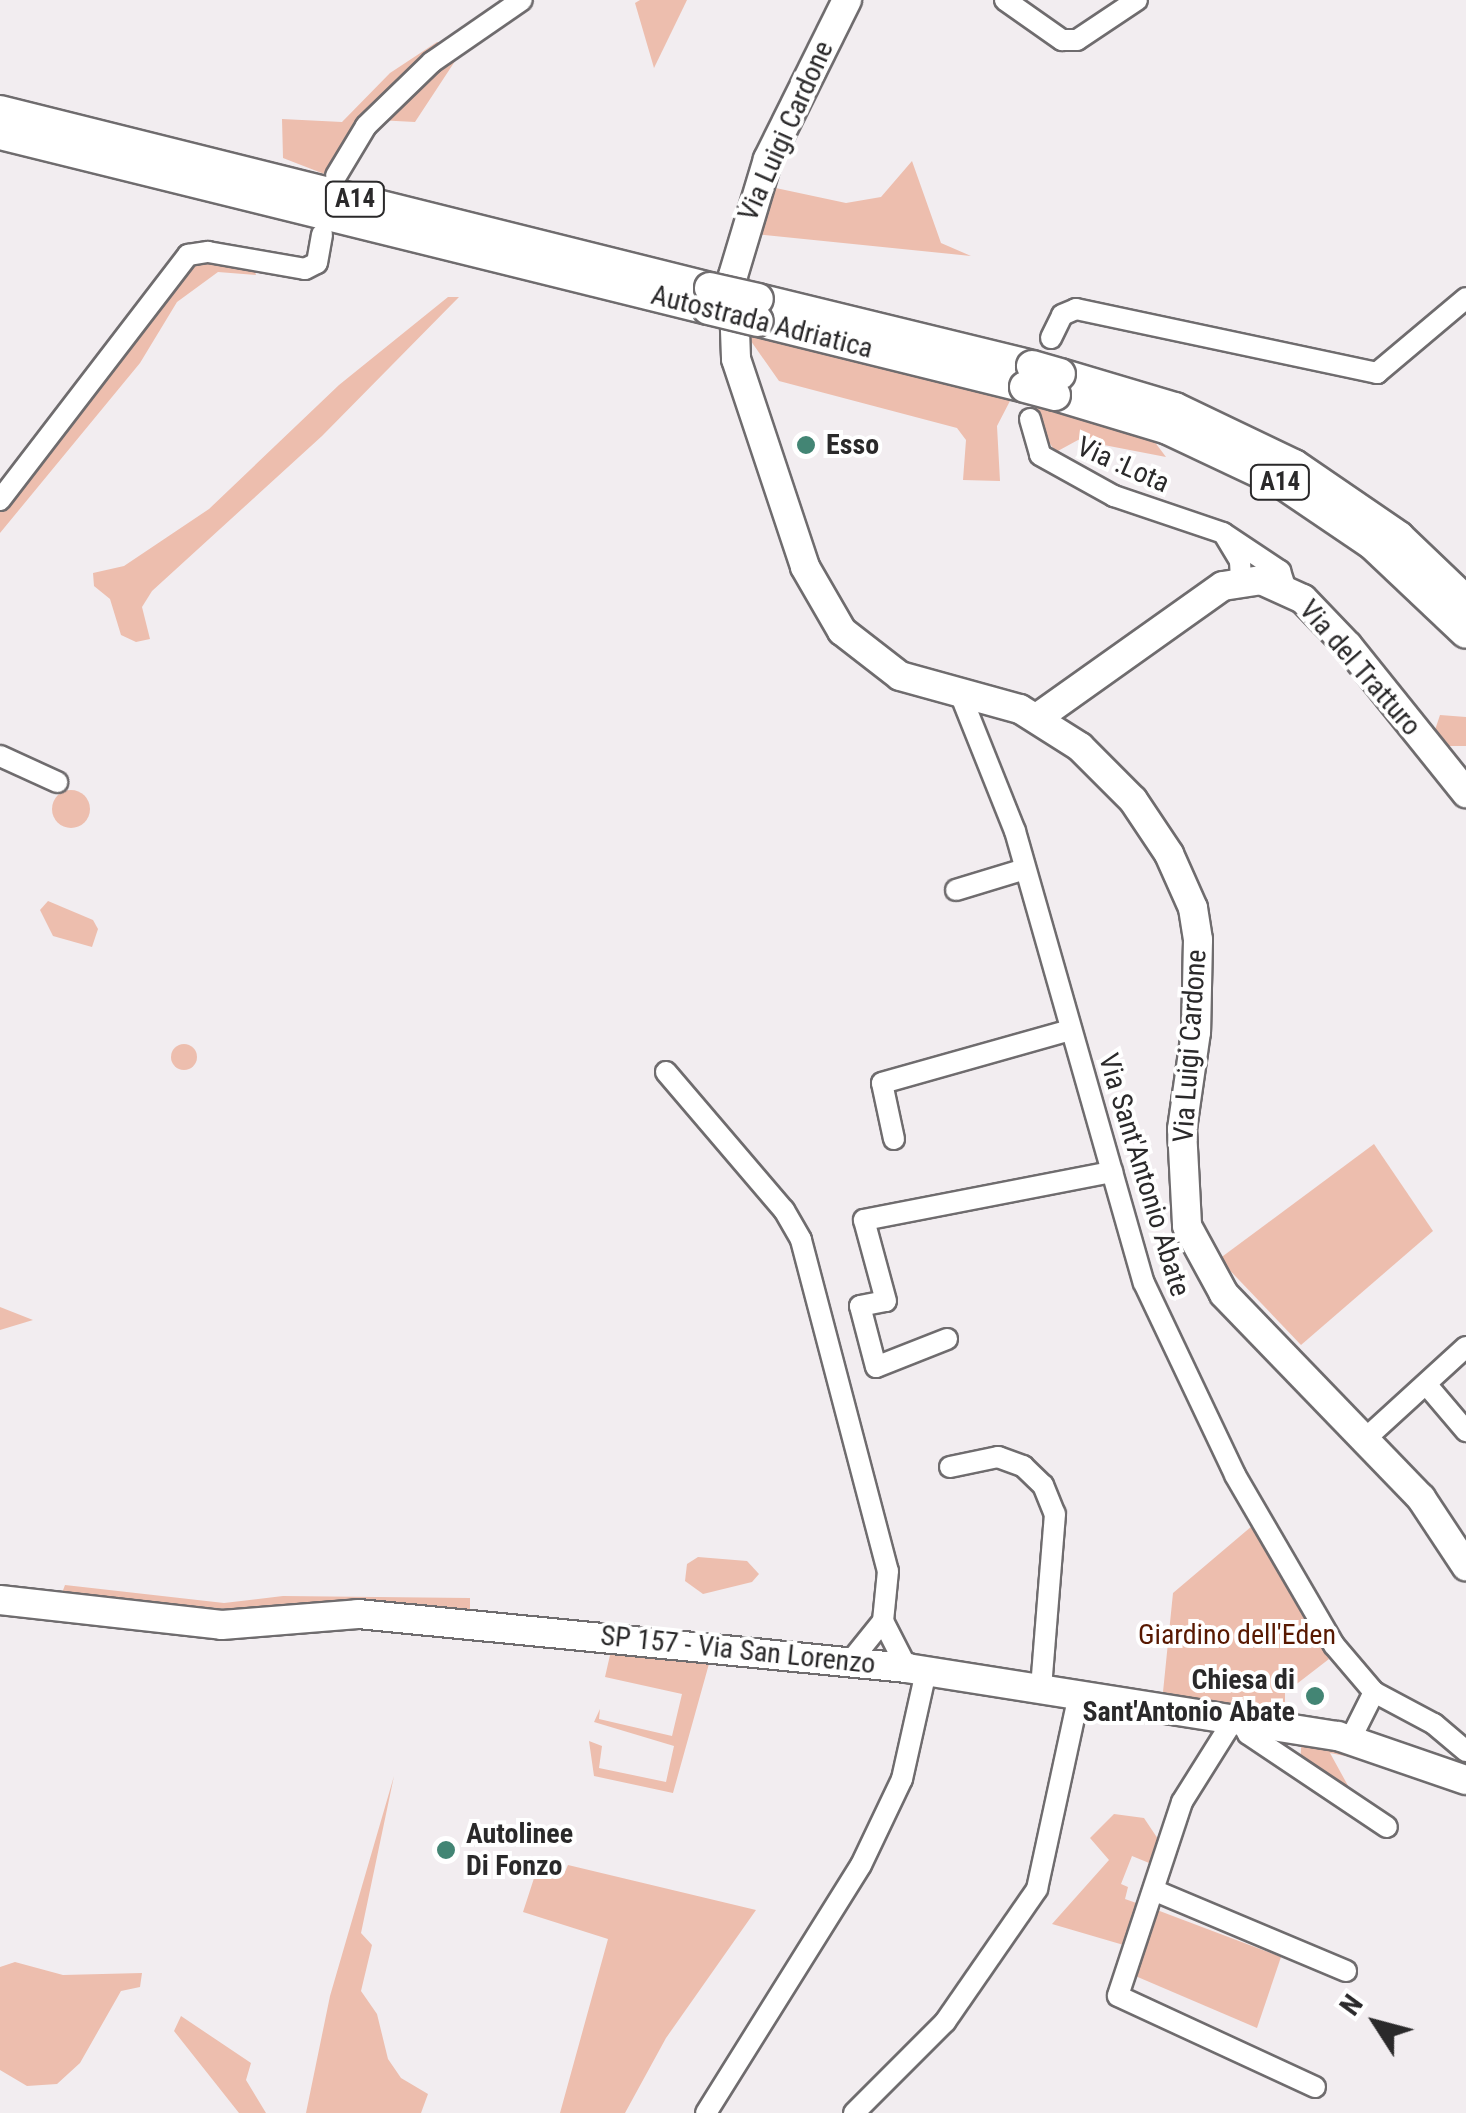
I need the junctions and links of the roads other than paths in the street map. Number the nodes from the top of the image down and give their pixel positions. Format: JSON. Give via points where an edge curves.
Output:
{"nodes":[{"id":1,"x":522,"y":0,"type":"edge"},
{"id":2,"x":847,"y":0,"type":"edge"},
{"id":3,"x":1006,"y":0,"type":"edge"},
{"id":4,"x":1137,"y":0,"type":"edge"},
{"id":5,"x":0,"y":112,"type":"edge"},
{"id":6,"x":0,"y":134,"type":"edge"},
{"id":7,"x":336,"y":176,"type":"dead end"},
{"id":8,"x":322,"y":234,"type":"dead end"},
{"id":9,"x":709,"y":298,"type":"junction"},
{"id":10,"x":1466,"y":298,"type":"edge"},
{"id":11,"x":1051,"y":338,"type":"dead end"},
{"id":12,"x":1043,"y":381,"type":"junction"},
{"id":13,"x":1030,"y":419,"type":"dead end"},
{"id":14,"x":0,"y":500,"type":"edge"},
{"id":15,"x":1223,"y":533,"type":"junction"},
{"id":16,"x":1241,"y":580,"type":"junction"},
{"id":17,"x":1285,"y":586,"type":"junction"},
{"id":18,"x":1466,"y":602,"type":"edge"},
{"id":19,"x":1466,"y":633,"type":"edge"},
{"id":20,"x":961,"y":696,"type":"junction"},
{"id":21,"x":1037,"y":718,"type":"junction"},
{"id":22,"x":0,"y":756,"type":"edge"},
{"id":23,"x":57,"y":782,"type":"dead end"},
{"id":24,"x":1466,"y":793,"type":"edge"},
{"id":25,"x":1025,"y":869,"type":"junction"},
{"id":26,"x":956,"y":890,"type":"dead end"},
{"id":27,"x":1071,"y":1030,"type":"junction"},
{"id":28,"x":666,"y":1072,"type":"dead end"},
{"id":29,"x":894,"y":1139,"type":"dead end"},
{"id":30,"x":1112,"y":1172,"type":"junction"},
{"id":31,"x":947,"y":1338,"type":"dead end"},
{"id":32,"x":1466,"y":1348,"type":"edge"},
{"id":33,"x":1426,"y":1384,"type":"junction"},
{"id":34,"x":1466,"y":1432,"type":"edge"},
{"id":35,"x":1364,"y":1440,"type":"junction"},
{"id":36,"x":950,"y":1467,"type":"dead end"},
{"id":37,"x":1466,"y":1566,"type":"edge"},
{"id":38,"x":0,"y":1600,"type":"edge"},
{"id":39,"x":883,"y":1622,"type":"junction"},
{"id":40,"x":850,"y":1662,"type":"junction"},
{"id":41,"x":917,"y":1670,"type":"junction"},
{"id":42,"x":1041,"y":1688,"type":"junction"},
{"id":43,"x":1374,"y":1692,"type":"junction"},
{"id":44,"x":1079,"y":1694,"type":"junction"},
{"id":45,"x":1237,"y":1720,"type":"junction"},
{"id":46,"x":1350,"y":1740,"type":"junction"},
{"id":47,"x":1466,"y":1751,"type":"edge"},
{"id":48,"x":1466,"y":1780,"type":"edge"},
{"id":49,"x":1387,"y":1826,"type":"dead end"},
{"id":50,"x":1158,"y":1892,"type":"junction"},
{"id":51,"x":1346,"y":1971,"type":"dead end"},
{"id":52,"x":1315,"y":2087,"type":"dead end"},
{"id":53,"x":706,"y":2113,"type":"edge"},
{"id":54,"x":854,"y":2113,"type":"edge"}],
"edges":[{"from":1,"to":7,"type":"street","via":[[432,62],[366,126]]},
{"from":2,"to":20,"type":"main road","name":"Via Luigi Cardone","via":[[744,223],[731,332],[804,567],[823,601],[842,631],[900,676]]},
{"from":3,"to":4,"type":"street","via":[[1062,40],[1077,40]]},
{"from":5,"to":9,"type":"highway","name":"Autostrada Adriatica","number":"A14"},
{"from":6,"to":9,"type":"highway","name":"Autostrada Adriatica","number":"A14"},
{"from":8,"to":14,"type":"street","via":[[316,263],[305,269],[208,252],[188,255]]},
{"from":9,"to":12,"type":"highway","name":"Autostrada Adriatica","number":"A14","bridge":true},
{"from":10,"to":11,"type":"street","via":[[1378,373],[1076,309],[1062,315]]},
{"from":12,"to":18,"type":"highway","name":"Autostrada Adriatica","number":"A14","via":[[1176,408],[1278,456],[1388,528]]},
{"from":12,"to":19,"type":"highway","name":"Autostrada Adriatica","number":"A14","via":[[1282,483],[1372,544]]},
{"from":13,"to":15,"type":"street","name":"Via :Lota","via":[[1040,455],[1059,468],[1114,496]]},
{"from":15,"to":16,"type":"street","via":[[1236,550]]},
{"from":15,"to":17,"type":"street","name":"Via :Lota","via":[[1280,571]]},
{"from":16,"to":17,"type":"main road","name":"Via del Tratturo"},
{"from":16,"to":21,"type":"main road","via":[[1190,607]]},
{"from":17,"to":24,"type":"main road","name":"Via del Tratturo","via":[[1348,646]]},
{"from":20,"to":21,"type":"main road","name":"Via Luigi Cardone"},
{"from":20,"to":25,"type":"street","name":"Via Sant'Antonio Abate"},
{"from":21,"to":35,"type":"main road","name":"Via Luigi Cardone","via":[[1080,747],[1133,800],[1169,854],[1193,908],[1196,1032],[1182,1129],[1187,1226],[1224,1294]]},
{"from":22,"to":23,"type":"street"},
{"from":25,"to":26,"type":"street"},
{"from":25,"to":27,"type":"street","name":"Via Sant'Antonio Abate"},
{"from":27,"to":29,"type":"street","via":[[882,1084]]},
{"from":27,"to":30,"type":"street","name":"Via Sant'Antonio Abate"},
{"from":28,"to":39,"type":"street","via":[[784,1210],[801,1240],[888,1571]]},
{"from":30,"to":31,"type":"street","via":[[864,1220],[886,1302],[860,1306],[876,1367]]},
{"from":30,"to":43,"type":"street","name":"Via Sant'Antonio Abate","via":[[1144,1284],[1235,1475],[1334,1645]]},
{"from":32,"to":33,"type":"street"},
{"from":33,"to":34,"type":"street"},
{"from":33,"to":35,"type":"street"},
{"from":35,"to":37,"type":"main road","name":"Via Luigi Cardone","via":[[1421,1498]]},
{"from":36,"to":42,"type":"street","via":[[998,1458],[1023,1466],[1044,1485],[1055,1514]]},
{"from":38,"to":40,"type":"main road","name":"SP 157 - Via San Lorenzo","via":[[222,1625],[358,1614]]},
{"from":39,"to":40,"type":"street"},
{"from":39,"to":41,"type":"street"},
{"from":40,"to":41,"type":"main road","name":"SP 157 - Via San Lorenzo"},
{"from":41,"to":42,"type":"main road","name":"SP 157 - Via San Lorenzo"},
{"from":41,"to":53,"type":"street","via":[[902,1779],[861,1865]]},
{"from":42,"to":44,"type":"main road","name":"SP 157 - Via San Lorenzo"},
{"from":43,"to":46,"type":"street"},
{"from":43,"to":47,"type":"street","name":"Via Sant'Antonio Abate","via":[[1434,1724]]},
{"from":44,"to":45,"type":"main road","name":"SP 157 - Via San Lorenzo"},
{"from":44,"to":54,"type":"street","via":[[1037,1888],[944,2022]]},
{"from":45,"to":46,"type":"main road","name":"SP 157 - Via San Lorenzo"},
{"from":45,"to":49,"type":"street","via":[[1248,1734]]},
{"from":45,"to":50,"type":"street","via":[[1182,1802]]},
{"from":46,"to":48,"type":"main road","name":"SP 157 - Via San Lorenzo"},
{"from":50,"to":51,"type":"street"},
{"from":50,"to":52,"type":"street","via":[[1118,1996]]}]}
